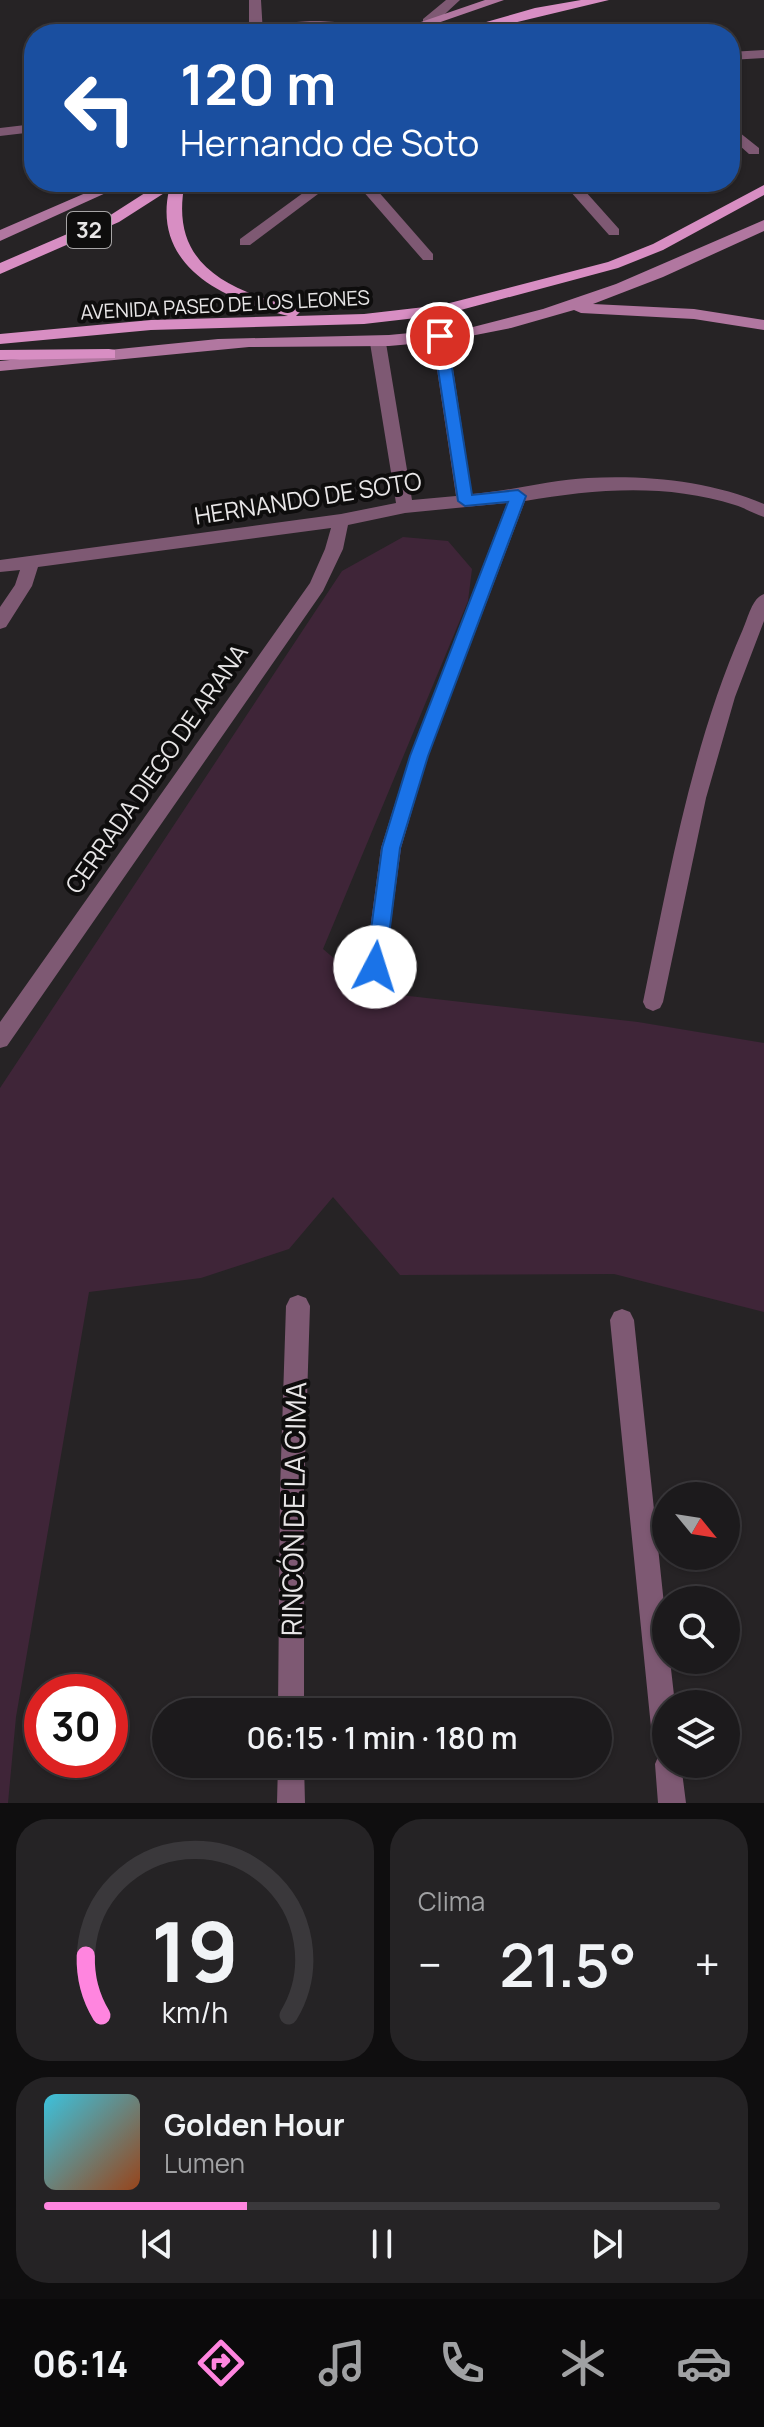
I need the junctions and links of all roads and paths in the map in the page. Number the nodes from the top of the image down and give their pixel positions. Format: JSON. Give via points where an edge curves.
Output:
{"nodes":[{"id":1,"x":255,"y":0,"type":"edge"},
{"id":2,"x":454,"y":0,"type":"edge"},
{"id":3,"x":498,"y":0,"type":"edge"},
{"id":4,"x":603,"y":0,"type":"edge"},
{"id":5,"x":428,"y":22,"type":"junction"},
{"id":6,"x":256,"y":24,"type":"edge"},
{"id":7,"x":422,"y":24,"type":"edge"},
{"id":8,"x":490,"y":24,"type":"edge"},
{"id":9,"x":764,"y":54,"type":"edge"},
{"id":10,"x":740,"y":55,"type":"edge"},
{"id":11,"x":24,"y":129,"type":"edge"},
{"id":12,"x":0,"y":132,"type":"edge"},
{"id":13,"x":740,"y":138,"type":"edge"},
{"id":14,"x":754,"y":151,"type":"dead end"},
{"id":15,"x":764,"y":189,"type":"edge"},
{"id":16,"x":100,"y":192,"type":"edge"},
{"id":17,"x":159,"y":192,"type":"edge"},
{"id":18,"x":173,"y":192,"type":"edge"},
{"id":19,"x":313,"y":192,"type":"edge"},
{"id":20,"x":371,"y":192,"type":"edge"},
{"id":21,"x":578,"y":192,"type":"edge"},
{"id":22,"x":764,"y":225,"type":"edge"},
{"id":23,"x":614,"y":232,"type":"dead end"},
{"id":24,"x":0,"y":236,"type":"edge"},
{"id":25,"x":245,"y":242,"type":"dead end"},
{"id":26,"x":428,"y":257,"type":"dead end"},
{"id":27,"x":0,"y":269,"type":"edge"},
{"id":28,"x":573,"y":307,"type":"junction"},
{"id":29,"x":325,"y":319,"type":"junction"},
{"id":30,"x":764,"y":325,"type":"edge"},
{"id":31,"x":440,"y":336,"type":"junction"},
{"id":32,"x":0,"y":339,"type":"edge"},
{"id":33,"x":378,"y":343,"type":"junction"},
{"id":34,"x":109,"y":354,"type":"junction"},
{"id":35,"x":0,"y":355,"type":"edge"},
{"id":36,"x":0,"y":366,"type":"edge"},
{"id":37,"x":518,"y":496,"type":"junction"},
{"id":38,"x":465,"y":501,"type":"junction"},
{"id":39,"x":405,"y":507,"type":"junction"},
{"id":40,"x":764,"y":511,"type":"edge"},
{"id":41,"x":341,"y":520,"type":"junction"},
{"id":42,"x":31,"y":562,"type":"junction"},
{"id":43,"x":0,"y":566,"type":"edge"},
{"id":44,"x":764,"y":601,"type":"edge"},
{"id":45,"x":0,"y":622,"type":"edge"},
{"id":46,"x":375,"y":967,"type":"dead end"},
{"id":47,"x":653,"y":1002,"type":"dead end"},
{"id":48,"x":0,"y":1039,"type":"edge"},
{"id":49,"x":298,"y":1306,"type":"dead end"},
{"id":50,"x":622,"y":1320,"type":"dead end"},
{"id":51,"x":660,"y":1690,"type":"edge"},
{"id":52,"x":291,"y":1698,"type":"edge"},
{"id":53,"x":291,"y":1778,"type":"edge"},
{"id":54,"x":669,"y":1778,"type":"edge"},
{"id":55,"x":291,"y":1803,"type":"edge"},
{"id":56,"x":672,"y":1803,"type":"edge"}],
"edges":[{"from":1,"to":6,"type":"street"},
{"from":2,"to":5,"type":"street"},
{"from":3,"to":5,"type":"street"},
{"from":4,"to":8,"type":"main road"},
{"from":5,"to":7,"type":"street"},
{"from":9,"to":10,"type":"street"},
{"from":11,"to":12,"type":"street"},
{"from":13,"to":14,"type":"street"},
{"from":15,"to":29,"type":"main road","name":"AVENIDA PASEO DE LOS LEONES","via":[[658,247],[590,272],[442,310]]},
{"from":16,"to":24,"type":"street"},
{"from":17,"to":27,"type":"main road","number":"32","via":[[114,219]]},
{"from":18,"to":29,"type":"main road","via":[[177,239],[197,268],[238,296]]},
{"from":19,"to":25,"type":"street"},
{"from":20,"to":26,"type":"street"},
{"from":21,"to":23,"type":"street"},
{"from":22,"to":28,"type":"street"},
{"from":28,"to":30,"type":"street","via":[[694,314]]},
{"from":28,"to":31,"type":"street"},
{"from":29,"to":32,"type":"main road","name":"AVENIDA PASEO DE LOS LEONES","via":[[151,325]]},
{"from":31,"to":33,"type":"street"},
{"from":31,"to":38,"type":"street"},
{"from":33,"to":34,"type":"street","via":[[250,342]]},
{"from":33,"to":39,"type":"street"},
{"from":34,"to":35,"type":"main road"},
{"from":34,"to":36,"type":"street"},
{"from":37,"to":38,"type":"street","name":"HERNANDO DE SOTO"},
{"from":37,"to":40,"type":"street","name":"HERNANDO DE SOTO","via":[[587,484],[667,485],[739,500]]},
{"from":37,"to":46,"type":"street","via":[[419,756],[391,848]]},
{"from":38,"to":39,"type":"street","name":"HERNANDO DE SOTO"},
{"from":39,"to":41,"type":"street","name":"HERNANDO DE SOTO"},
{"from":41,"to":42,"type":"street","name":"HERNANDO DE SOTO"},
{"from":41,"to":48,"type":"street","name":"CERRADA DIEGO DE ARANA","via":[[317,586]]},
{"from":42,"to":43,"type":"street","name":"HERNANDO DE SOTO"},
{"from":42,"to":45,"type":"street"},
{"from":44,"to":47,"type":"street","via":[[705,763]]},
{"from":49,"to":52,"type":"street","name":"RINCÓN DE LA CIMA"},
{"from":50,"to":51,"type":"street"},
{"from":53,"to":55,"type":"street"},
{"from":54,"to":56,"type":"street"}]}
